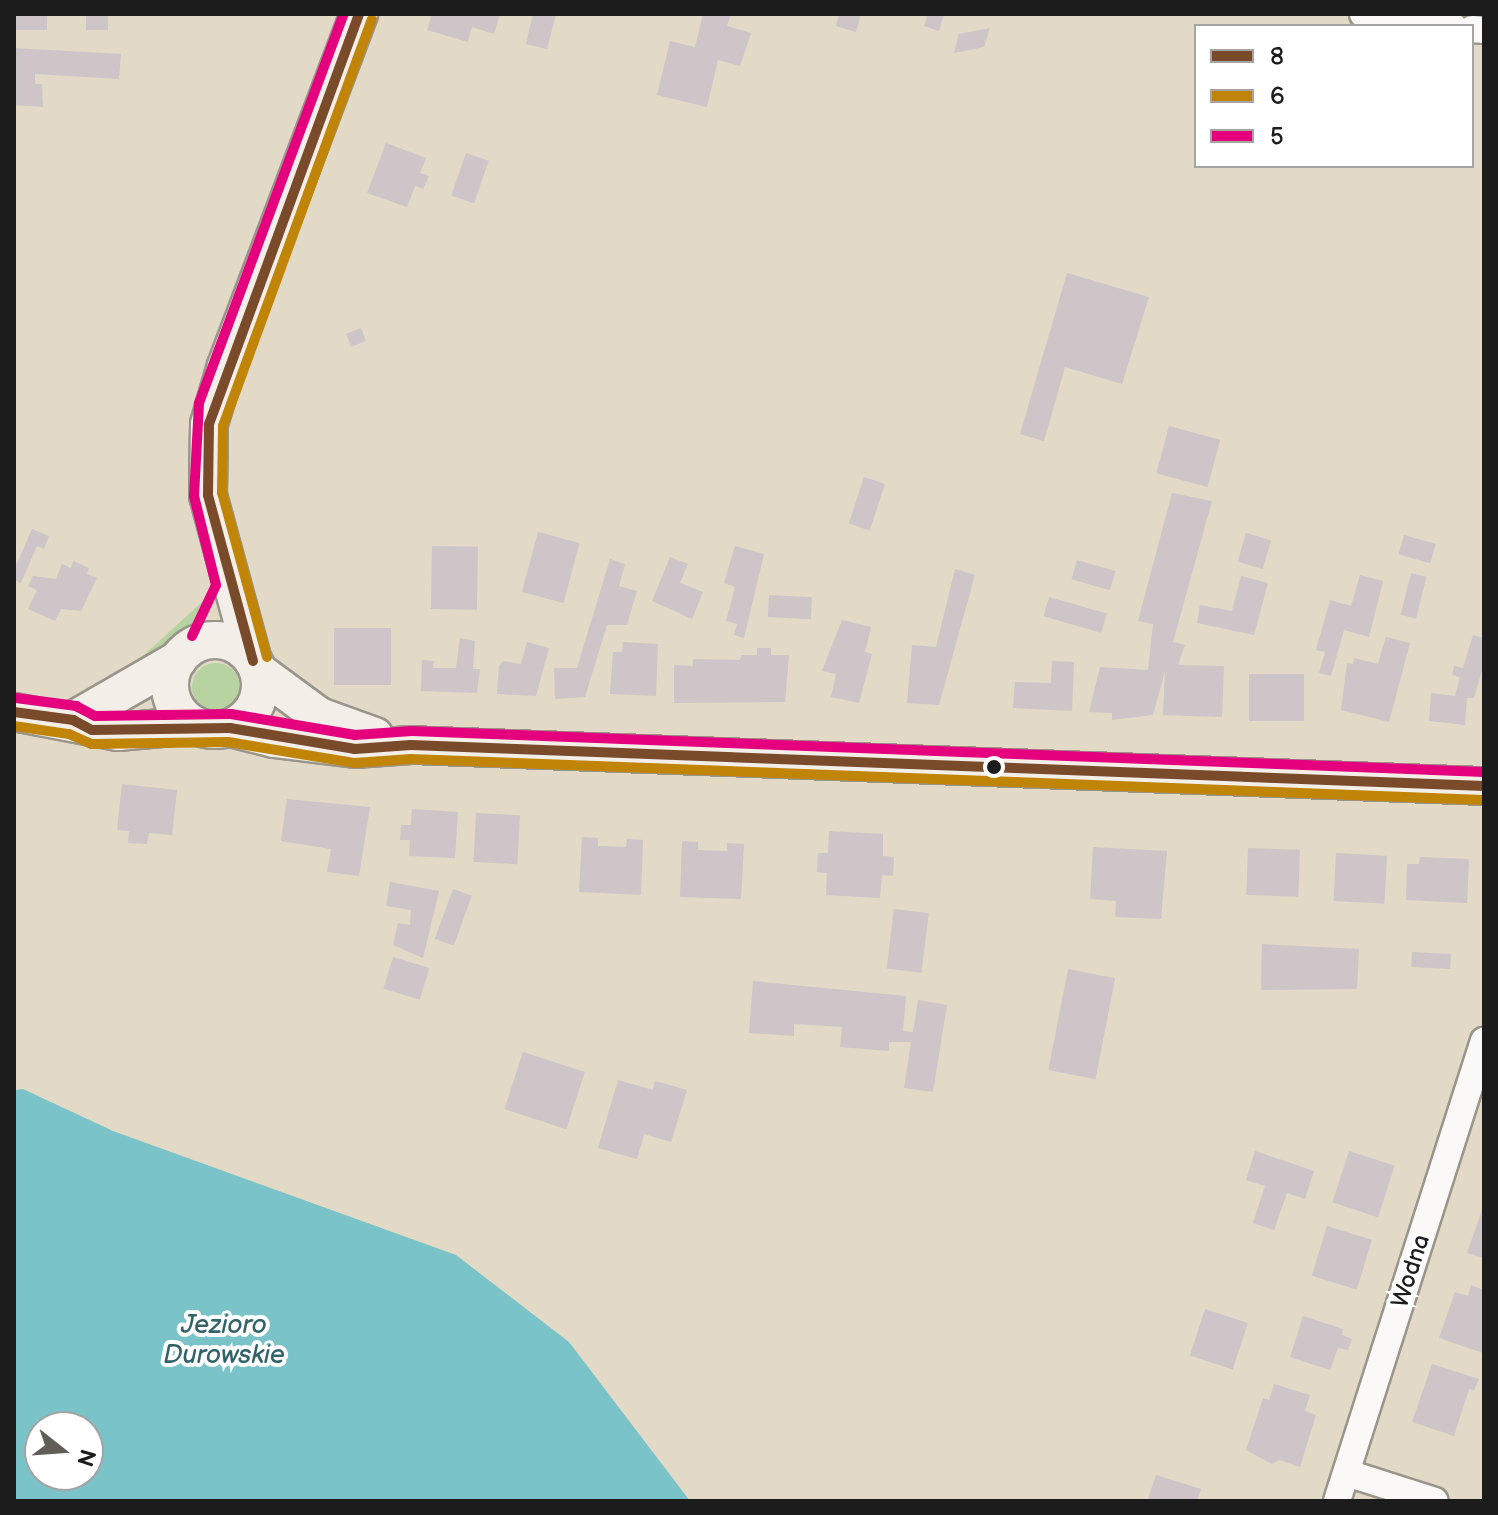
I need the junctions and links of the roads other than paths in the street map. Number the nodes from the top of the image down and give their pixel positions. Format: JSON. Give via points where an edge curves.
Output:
{"nodes":[{"id":1,"x":359,"y":14,"type":"edge"},
{"id":2,"x":1363,"y":14,"type":"edge"},
{"id":3,"x":1438,"y":24,"type":"edge"},
{"id":4,"x":231,"y":586,"type":"junction"},
{"id":5,"x":192,"y":650,"type":"junction"},
{"id":6,"x":256,"y":666,"type":"junction"},
{"id":7,"x":14,"y":712,"type":"edge"},
{"id":8,"x":73,"y":720,"type":"junction"},
{"id":9,"x":195,"y":725,"type":"junction"},
{"id":10,"x":230,"y":728,"type":"junction"},
{"id":11,"x":411,"y":745,"type":"junction"},
{"id":12,"x":1484,"y":786,"type":"edge"},
{"id":13,"x":1484,"y":1041,"type":"edge"},
{"id":14,"x":1347,"y":1473,"type":"junction"},
{"id":15,"x":1337,"y":1501,"type":"edge"},
{"id":16,"x":1435,"y":1501,"type":"edge"}],
"edges":[{"from":1,"to":4,"type":"street","via":[[213,407],[208,495]]},
{"from":2,"to":3,"type":"street"},
{"from":4,"to":5,"type":"street"},
{"from":4,"to":6,"type":"street"},
{"from":5,"to":6,"type":"street","via":[[236,646]]},
{"from":5,"to":8,"type":"street"},
{"from":5,"to":9,"type":"street","via":[[170,688],[182,716]]},
{"from":6,"to":10,"type":"street","via":[[260,685],[252,711]]},
{"from":6,"to":11,"type":"street","via":[[340,727]]},
{"from":7,"to":8,"type":"street"},
{"from":8,"to":9,"type":"street","via":[[92,730],[118,732]]},
{"from":9,"to":10,"type":"street"},
{"from":10,"to":11,"type":"street","via":[[355,749]]},
{"from":11,"to":12,"type":"street"},
{"from":13,"to":14,"type":"street","name":"Wodna"},
{"from":14,"to":15,"type":"street","name":"Wodna"},
{"from":14,"to":16,"type":"street"}]}
